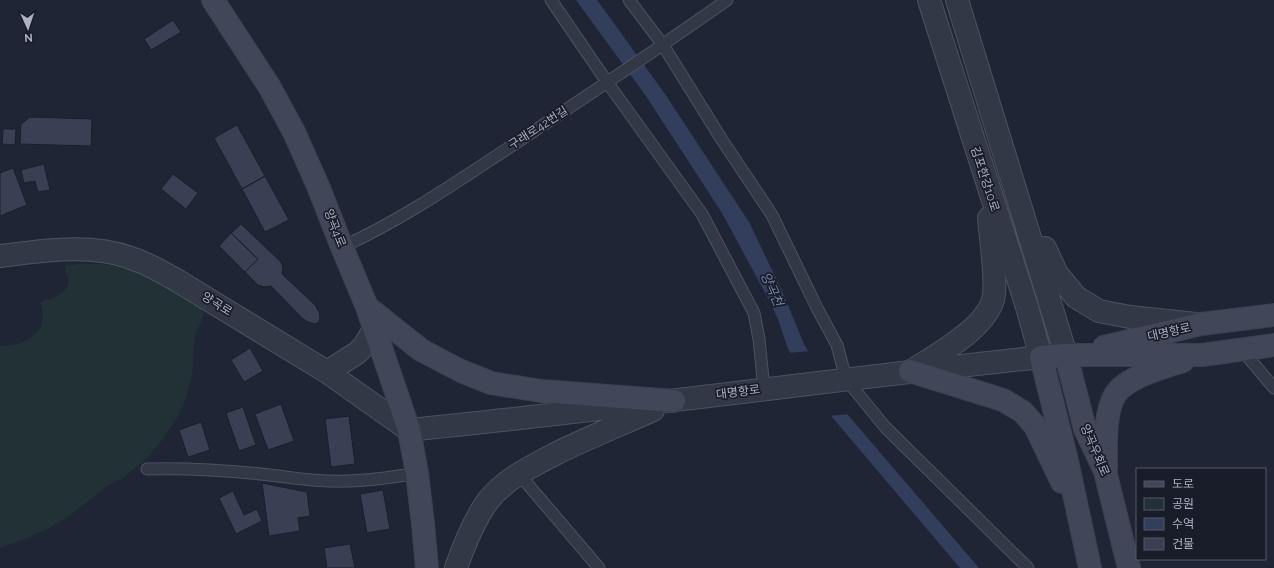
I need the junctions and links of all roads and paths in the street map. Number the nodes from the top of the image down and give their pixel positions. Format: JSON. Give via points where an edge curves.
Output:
{"nodes":[{"id":1,"x":213,"y":0,"type":"edge"},
{"id":2,"x":551,"y":0,"type":"edge"},
{"id":3,"x":629,"y":0,"type":"edge"},
{"id":4,"x":727,"y":0,"type":"edge"},
{"id":5,"x":929,"y":0,"type":"edge"},
{"id":6,"x":957,"y":0,"type":"edge"},
{"id":7,"x":663,"y":45,"type":"junction"},
{"id":8,"x":607,"y":82,"type":"junction"},
{"id":9,"x":1008,"y":165,"type":"junction"},
{"id":10,"x":986,"y":179,"type":"junction"},
{"id":11,"x":342,"y":247,"type":"junction"},
{"id":12,"x":0,"y":256,"type":"edge"},
{"id":13,"x":367,"y":307,"type":"junction"},
{"id":14,"x":1274,"y":315,"type":"edge"},
{"id":15,"x":1201,"y":324,"type":"junction"},
{"id":16,"x":374,"y":329,"type":"junction"},
{"id":17,"x":1274,"y":345,"type":"edge"},
{"id":18,"x":1242,"y":350,"type":"junction"},
{"id":19,"x":1202,"y":355,"type":"junction"},
{"id":20,"x":1066,"y":356,"type":"junction"},
{"id":21,"x":1041,"y":358,"type":"junction"},
{"id":22,"x":910,"y":371,"type":"junction"},
{"id":23,"x":327,"y":372,"type":"junction"},
{"id":24,"x":841,"y":380,"type":"junction"},
{"id":25,"x":1274,"y":388,"type":"edge"},
{"id":26,"x":764,"y":389,"type":"junction"},
{"id":27,"x":674,"y":401,"type":"junction"},
{"id":28,"x":409,"y":430,"type":"junction"},
{"id":29,"x":147,"y":469,"type":"dead end"},
{"id":30,"x":1105,"y":471,"type":"junction"},
{"id":31,"x":417,"y":473,"type":"junction"},
{"id":32,"x":519,"y":474,"type":"junction"},
{"id":33,"x":1078,"y":516,"type":"junction"},
{"id":34,"x":427,"y":568,"type":"edge"},
{"id":35,"x":456,"y":568,"type":"edge"},
{"id":36,"x":599,"y":568,"type":"edge"},
{"id":37,"x":1028,"y":568,"type":"edge"},
{"id":38,"x":1090,"y":568,"type":"edge"},
{"id":39,"x":1129,"y":568,"type":"edge"}],
"edges":[{"from":1,"to":11,"type":"main road","name":"양곡4로","via":[[269,86],[294,132]]},
{"from":2,"to":8,"type":"lane"},
{"from":3,"to":7,"type":"lane"},
{"from":4,"to":7,"type":"lane","name":"구래로42번길"},
{"from":5,"to":10,"type":"street","name":"김포한강10로"},
{"from":6,"to":9,"type":"street","name":"김포한강10로"},
{"from":7,"to":8,"type":"lane","name":"구래로42번길"},
{"from":7,"to":24,"type":"lane","via":[[772,215],[837,345]]},
{"from":8,"to":11,"type":"lane","name":"구래로42번길","via":[[401,217]]},
{"from":8,"to":26,"type":"lane","via":[[702,214],[751,306],[759,339]]},
{"from":9,"to":15,"type":"street","via":[[1057,274],[1076,297],[1099,311],[1130,317]]},
{"from":9,"to":20,"type":"street","name":"김포한강10로"},
{"from":10,"to":21,"type":"street","name":"김포한강10로"},
{"from":10,"to":22,"type":"street","via":[[994,296],[986,314],[976,326]]},
{"from":11,"to":13,"type":"main road","name":"양곡4로"},
{"from":12,"to":23,"type":"street","name":"양곡로","via":[[60,250],[92,250],[130,258],[178,281]]},
{"from":13,"to":16,"type":"main road","name":"양곡4로"},
{"from":13,"to":27,"type":"main road","via":[[422,350],[461,371],[491,383],[541,391]]},
{"from":14,"to":15,"type":"main road","name":"대명항로"},
{"from":15,"to":20,"type":"main road","name":"대명항로"},
{"from":16,"to":23,"type":"street","via":[[357,354]]},
{"from":16,"to":28,"type":"main road","name":"양곡4로"},
{"from":17,"to":18,"type":"main road","name":"대명항로"},
{"from":18,"to":19,"type":"main road","name":"대명항로"},
{"from":18,"to":25,"type":"lane"},
{"from":19,"to":20,"type":"main road","name":"대명항로"},
{"from":19,"to":30,"type":"main road","via":[[1145,374],[1116,394],[1110,407],[1106,432]]},
{"from":20,"to":21,"type":"main road","name":"대명항로"},
{"from":20,"to":30,"type":"main road","name":"양곡우회로","via":[[1085,429]]},
{"from":21,"to":22,"type":"street","name":"대명항로"},
{"from":21,"to":33,"type":"main road"},
{"from":22,"to":24,"type":"street","name":"대명항로"},
{"from":22,"to":33,"type":"main road","via":[[1003,400],[1023,412],[1035,426]]},
{"from":23,"to":28,"type":"street","name":"양곡로"},
{"from":24,"to":26,"type":"street","name":"대명항로"},
{"from":24,"to":37,"type":"lane"},
{"from":26,"to":27,"type":"street","name":"대명항로"},
{"from":27,"to":28,"type":"street","name":"대명항로"},
{"from":27,"to":32,"type":"street","via":[[576,444]]},
{"from":28,"to":31,"type":"main road","name":"양곡4로"},
{"from":29,"to":31,"type":"lane","via":[[214,470],[330,481],[377,479]]},
{"from":30,"to":39,"type":"main road","name":"양곡우회로"},
{"from":31,"to":34,"type":"main road","name":"양곡4로"},
{"from":32,"to":35,"type":"street","via":[[488,501],[478,516]]},
{"from":32,"to":36,"type":"lane"},
{"from":33,"to":38,"type":"main road"}]}
